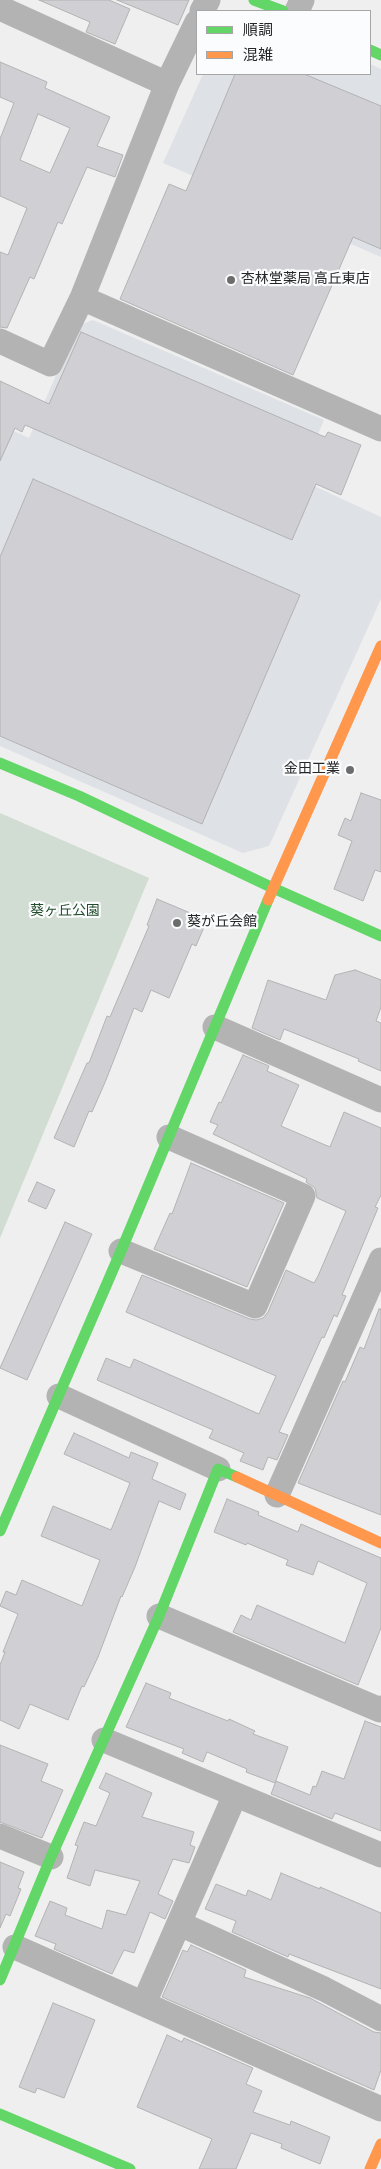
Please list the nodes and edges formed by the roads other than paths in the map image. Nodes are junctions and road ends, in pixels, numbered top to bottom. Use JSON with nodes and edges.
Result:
{"nodes":[{"id":1,"x":254,"y":0,"type":"edge"},
{"id":2,"x":0,"y":8,"type":"edge"},
{"id":3,"x":280,"y":10,"type":"edge"},
{"id":4,"x":196,"y":24,"type":"edge"},
{"id":5,"x":168,"y":84,"type":"junction"},
{"id":6,"x":82,"y":298,"type":"junction"},
{"id":7,"x":0,"y":341,"type":"edge"},
{"id":8,"x":381,"y":429,"type":"edge"},
{"id":9,"x":381,"y":646,"type":"edge"},
{"id":10,"x":0,"y":763,"type":"edge"},
{"id":11,"x":273,"y":888,"type":"junction"},
{"id":12,"x":381,"y":936,"type":"edge"},
{"id":13,"x":215,"y":1026,"type":"junction"},
{"id":14,"x":381,"y":1100,"type":"edge"},
{"id":15,"x":169,"y":1137,"type":"junction"},
{"id":16,"x":121,"y":1251,"type":"junction"},
{"id":17,"x":381,"y":1260,"type":"edge"},
{"id":18,"x":59,"y":1396,"type":"junction"},
{"id":19,"x":218,"y":1469,"type":"junction"},
{"id":20,"x":277,"y":1495,"type":"junction"},
{"id":21,"x":0,"y":1531,"type":"edge"},
{"id":22,"x":381,"y":1543,"type":"edge"},
{"id":23,"x":159,"y":1616,"type":"junction"},
{"id":24,"x":381,"y":1709,"type":"edge"},
{"id":25,"x":104,"y":1740,"type":"junction"},
{"id":26,"x":235,"y":1795,"type":"junction"},
{"id":27,"x":0,"y":1836,"type":"edge"},
{"id":28,"x":381,"y":1855,"type":"edge"},
{"id":29,"x":51,"y":1857,"type":"junction"},
{"id":30,"x":180,"y":1924,"type":"junction"},
{"id":31,"x":15,"y":1947,"type":"junction"},
{"id":32,"x":0,"y":1980,"type":"edge"},
{"id":33,"x":144,"y":2003,"type":"junction"},
{"id":34,"x":381,"y":2019,"type":"edge"},
{"id":35,"x":381,"y":2108,"type":"edge"},
{"id":36,"x":0,"y":2114,"type":"edge"},
{"id":37,"x":381,"y":2144,"type":"edge"},
{"id":38,"x":104,"y":2164,"type":"edge"},
{"id":39,"x":130,"y":2169,"type":"edge"},
{"id":40,"x":370,"y":2169,"type":"edge"}],
"edges":[{"from":1,"to":3,"type":"street"},
{"from":2,"to":5,"type":"street"},
{"from":4,"to":5,"type":"street"},
{"from":5,"to":6,"type":"street"},
{"from":6,"to":7,"type":"street"},
{"from":6,"to":8,"type":"street"},
{"from":9,"to":11,"type":"street"},
{"from":10,"to":11,"type":"street"},
{"from":11,"to":12,"type":"street"},
{"from":11,"to":13,"type":"street"},
{"from":13,"to":14,"type":"street"},
{"from":13,"to":15,"type":"street"},
{"from":15,"to":16,"type":"street"},
{"from":15,"to":16,"type":"street"},
{"from":16,"to":18,"type":"street"},
{"from":17,"to":20,"type":"street"},
{"from":18,"to":19,"type":"street"},
{"from":18,"to":21,"type":"street"},
{"from":19,"to":20,"type":"street"},
{"from":19,"to":23,"type":"street"},
{"from":20,"to":22,"type":"street"},
{"from":23,"to":24,"type":"street"},
{"from":23,"to":25,"type":"street"},
{"from":25,"to":26,"type":"street"},
{"from":25,"to":29,"type":"street"},
{"from":26,"to":28,"type":"street"},
{"from":26,"to":30,"type":"street"},
{"from":27,"to":29,"type":"street"},
{"from":29,"to":31,"type":"street"},
{"from":30,"to":33,"type":"street"},
{"from":30,"to":34,"type":"street"},
{"from":31,"to":32,"type":"street"},
{"from":31,"to":33,"type":"street"},
{"from":33,"to":35,"type":"street"},
{"from":36,"to":38,"type":"street"},
{"from":37,"to":40,"type":"street"},
{"from":38,"to":39,"type":"street"}]}
